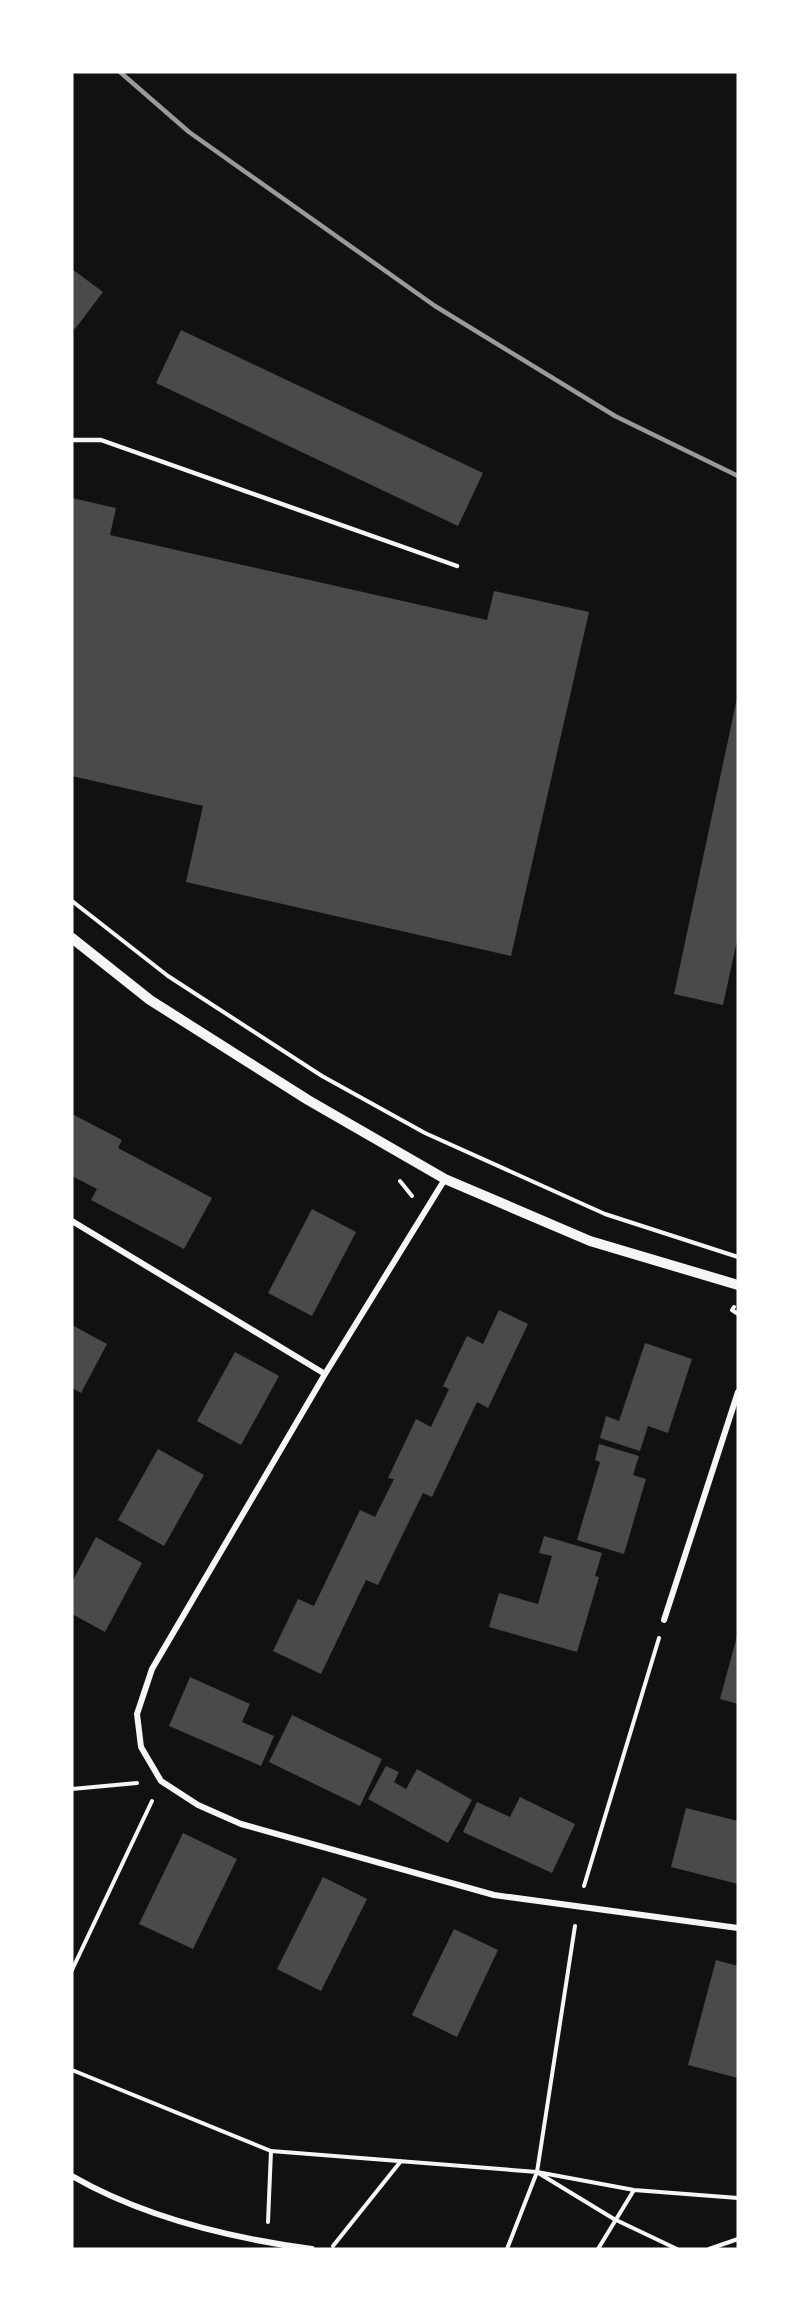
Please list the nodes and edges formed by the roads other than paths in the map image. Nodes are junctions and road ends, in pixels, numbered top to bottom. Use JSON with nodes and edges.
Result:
{"nodes":[{"id":1,"x":72,"y":440,"type":"edge"},
{"id":2,"x":457,"y":566,"type":"dead end"},
{"id":3,"x":72,"y":938,"type":"edge"},
{"id":4,"x":445,"y":1179,"type":"junction"},
{"id":5,"x":72,"y":1221,"type":"edge"},
{"id":6,"x":738,"y":1285,"type":"edge"},
{"id":7,"x":325,"y":1374,"type":"junction"},
{"id":8,"x":738,"y":1392,"type":"edge"},
{"id":9,"x":664,"y":1620,"type":"road end"},
{"id":10,"x":738,"y":1928,"type":"edge"},
{"id":11,"x":72,"y":2176,"type":"edge"},
{"id":12,"x":312,"y":2249,"type":"edge"}],
"edges":[{"from":1,"to":2,"type":"lane"},
{"from":3,"to":4,"type":"street"},
{"from":4,"to":6,"type":"street"},
{"from":4,"to":7,"type":"street"},
{"from":5,"to":7,"type":"street"},
{"from":7,"to":10,"type":"street"},
{"from":8,"to":9,"type":"street"},
{"from":11,"to":12,"type":"street"}]}
